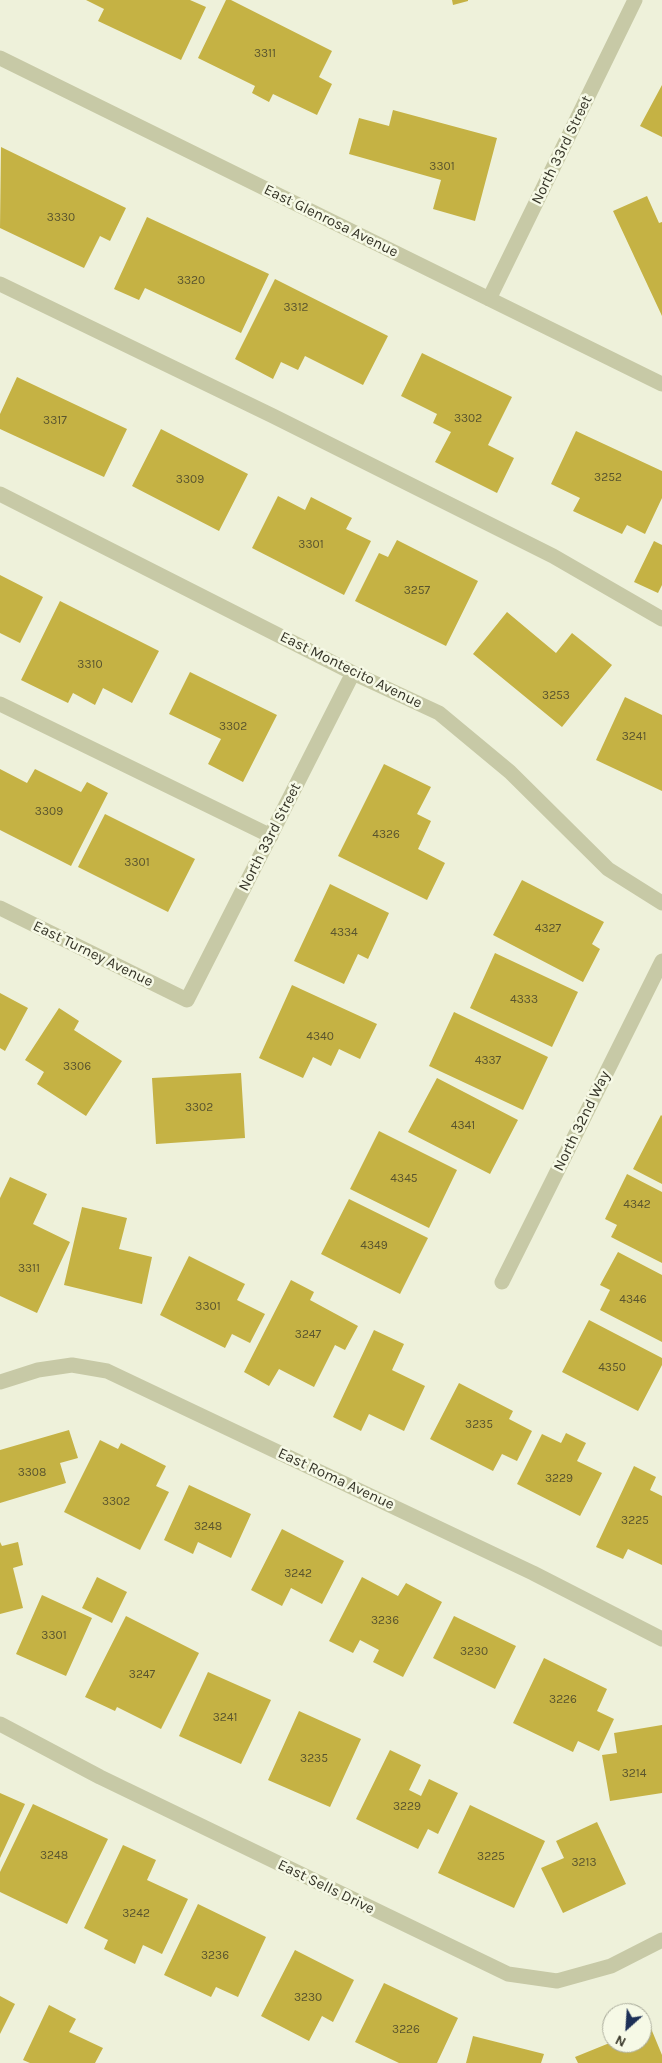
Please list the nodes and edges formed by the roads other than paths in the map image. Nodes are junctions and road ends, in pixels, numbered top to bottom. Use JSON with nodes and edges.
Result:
{"nodes":[{"id":1,"x":635,"y":0,"type":"edge"},
{"id":2,"x":0,"y":58,"type":"edge"},
{"id":3,"x":0,"y":284,"type":"edge"},
{"id":4,"x":489,"y":299,"type":"junction"},
{"id":5,"x":662,"y":384,"type":"edge"},
{"id":6,"x":0,"y":494,"type":"edge"},
{"id":7,"x":662,"y":619,"type":"edge"},
{"id":8,"x":353,"y":673,"type":"junction"},
{"id":9,"x":0,"y":704,"type":"edge"},
{"id":10,"x":271,"y":836,"type":"junction"},
{"id":11,"x":662,"y":903,"type":"edge"},
{"id":12,"x":0,"y":908,"type":"edge"},
{"id":13,"x":662,"y":961,"type":"edge"},
{"id":14,"x":187,"y":1000,"type":"joint"},
{"id":15,"x":502,"y":1282,"type":"dead end"},
{"id":16,"x":0,"y":1382,"type":"edge"},
{"id":17,"x":662,"y":1639,"type":"edge"},
{"id":18,"x":0,"y":1724,"type":"edge"},
{"id":19,"x":662,"y":1940,"type":"edge"}],
"edges":[{"from":1,"to":4,"type":"street","name":"North 33rd Street"},
{"from":2,"to":4,"type":"street","name":"East Glenrosa Avenue"},
{"from":3,"to":7,"type":"street"},
{"from":4,"to":5,"type":"street","name":"East Glenrosa Avenue"},
{"from":6,"to":8,"type":"street","name":"East Montecito Avenue"},
{"from":8,"to":10,"type":"street","name":"North 33rd Street"},
{"from":8,"to":11,"type":"street","name":"East Montecito Avenue"},
{"from":9,"to":10,"type":"street"},
{"from":10,"to":14,"type":"street","name":"North 33rd Street"},
{"from":12,"to":14,"type":"street","name":"East Turney Avenue"},
{"from":13,"to":15,"type":"street","name":"North 32nd Way"},
{"from":16,"to":17,"type":"street","name":"East Roma Avenue"},
{"from":18,"to":19,"type":"street","name":"East Sells Drive"}]}
